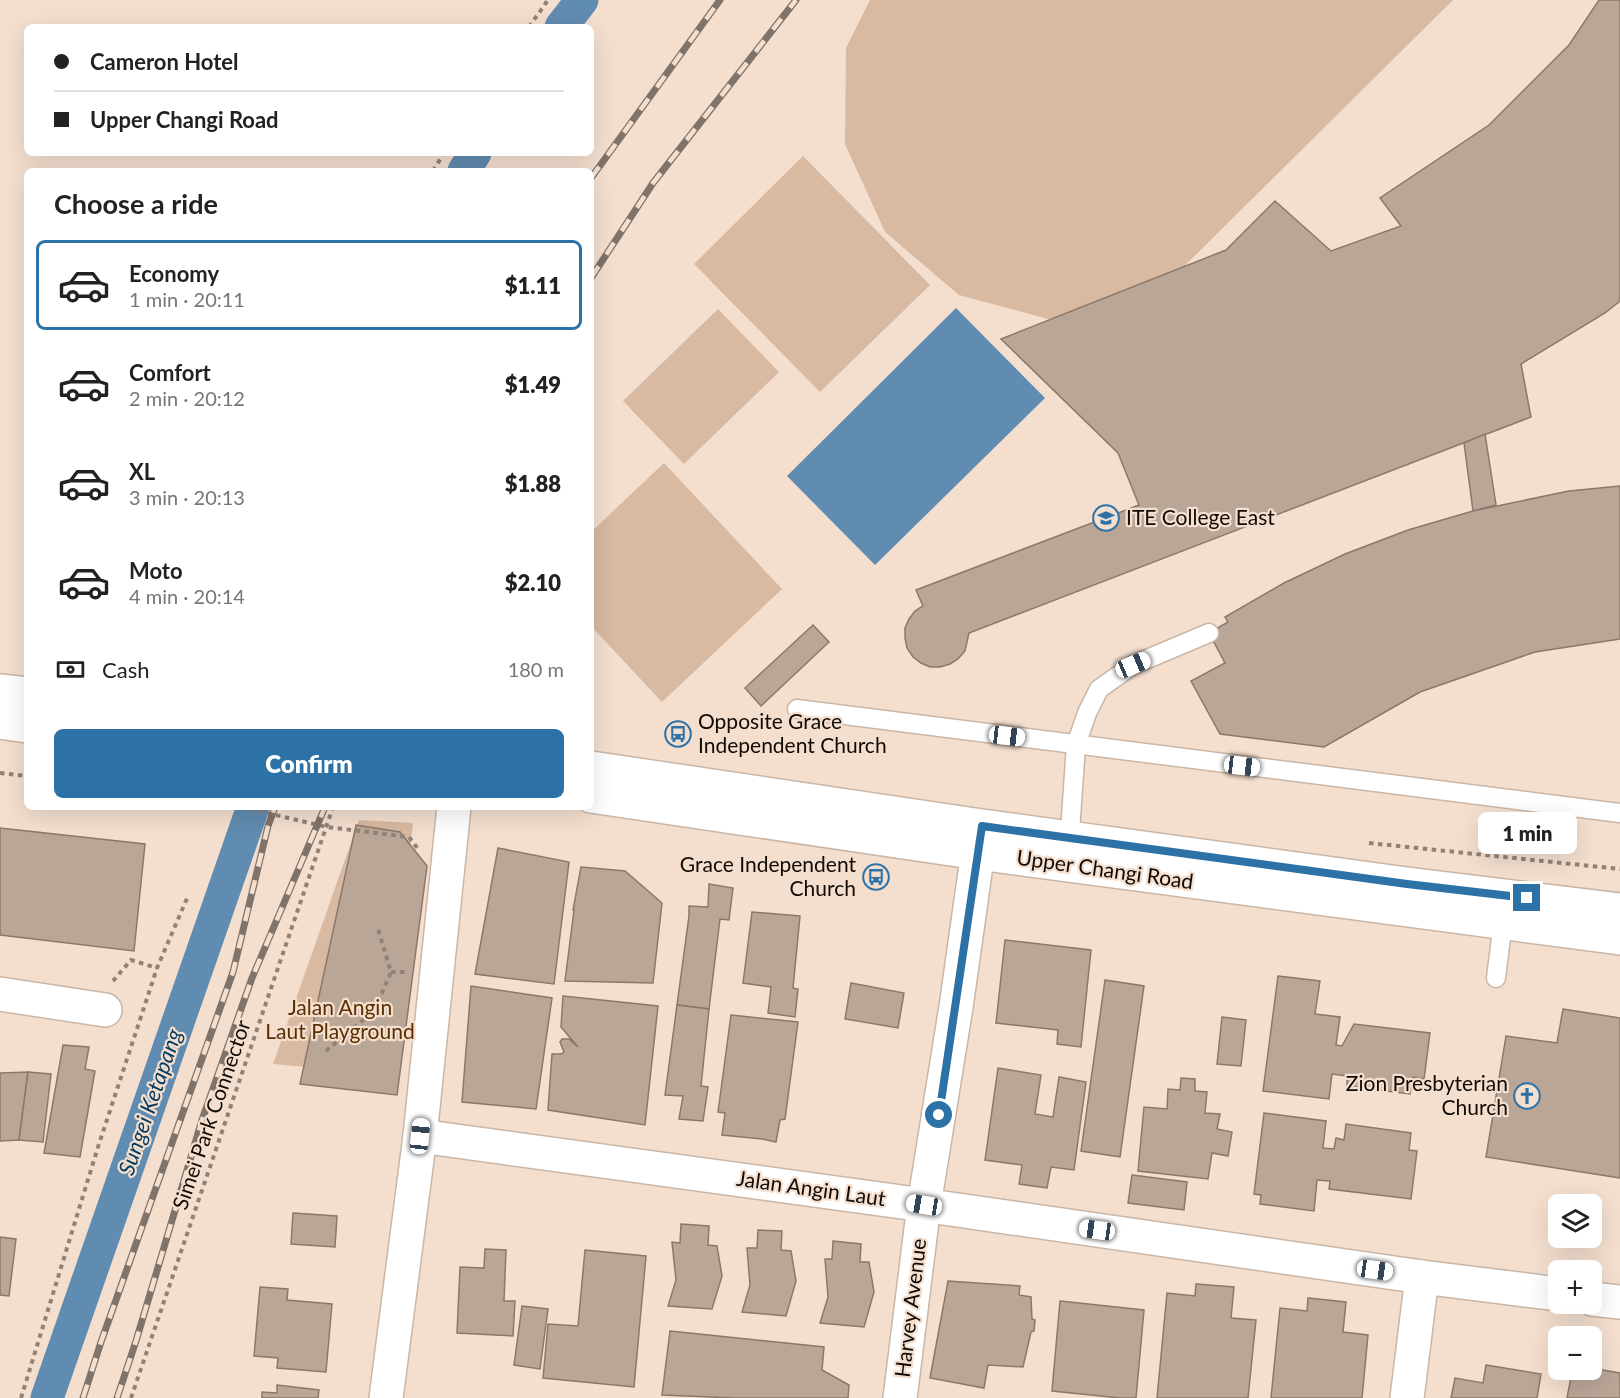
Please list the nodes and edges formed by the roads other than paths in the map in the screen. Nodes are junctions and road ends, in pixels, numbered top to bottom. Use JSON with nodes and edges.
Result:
{"nodes":[{"id":1,"x":1209,"y":633,"type":"dead end"},
{"id":2,"x":0,"y":691,"type":"edge"},
{"id":3,"x":24,"y":694,"type":"edge"},
{"id":4,"x":797,"y":709,"type":"dead end"},
{"id":5,"x":0,"y":722,"type":"edge"},
{"id":6,"x":24,"y":726,"type":"edge"},
{"id":7,"x":1076,"y":745,"type":"junction"},
{"id":8,"x":594,"y":769,"type":"edge"},
{"id":9,"x":594,"y":796,"type":"edge"},
{"id":10,"x":454,"y":810,"type":"edge"},
{"id":11,"x":1620,"y":813,"type":"edge"},
{"id":12,"x":980,"y":839,"type":"junction"},
{"id":13,"x":1069,"y":851,"type":"junction"},
{"id":14,"x":1405,"y":896,"type":"junction"},
{"id":15,"x":1620,"y":910,"type":"edge"},
{"id":16,"x":1503,"y":922,"type":"junction"},
{"id":17,"x":1620,"y":938,"type":"edge"},
{"id":18,"x":1496,"y":978,"type":"dead end"},
{"id":19,"x":0,"y":994,"type":"edge"},
{"id":20,"x":109,"y":995,"type":"road end"},
{"id":21,"x":420,"y":1136,"type":"junction"},
{"id":22,"x":924,"y":1205,"type":"junction"},
{"id":23,"x":1422,"y":1276,"type":"junction"},
{"id":24,"x":1548,"y":1293,"type":"edge"},
{"id":25,"x":1602,"y":1300,"type":"edge"},
{"id":26,"x":1620,"y":1302,"type":"edge"},
{"id":27,"x":386,"y":1398,"type":"edge"},
{"id":28,"x":900,"y":1398,"type":"edge"},
{"id":29,"x":1407,"y":1398,"type":"edge"}],
"edges":[{"from":1,"to":7,"type":"lane"},
{"from":2,"to":3,"type":"street"},
{"from":4,"to":7,"type":"lane"},
{"from":5,"to":6,"type":"street"},
{"from":7,"to":11,"type":"lane"},
{"from":7,"to":13,"type":"lane"},
{"from":8,"to":12,"type":"street","name":"Upper Changi Road"},
{"from":9,"to":12,"type":"street","name":"Upper Changi Road"},
{"from":10,"to":21,"type":"street"},
{"from":12,"to":13,"type":"street","name":"Upper Changi Road"},
{"from":12,"to":22,"type":"street","name":"Harvey Avenue"},
{"from":13,"to":14,"type":"street","name":"Upper Changi Road"},
{"from":14,"to":15,"type":"street","name":"Upper Changi Road"},
{"from":14,"to":16,"type":"street","name":"Upper Changi Road"},
{"from":16,"to":17,"type":"street","name":"Upper Changi Road"},
{"from":16,"to":18,"type":"lane"},
{"from":19,"to":20,"type":"street"},
{"from":21,"to":22,"type":"street","name":"Jalan Angin Laut"},
{"from":21,"to":27,"type":"street"},
{"from":22,"to":23,"type":"street","name":"Jalan Angin Laut"},
{"from":22,"to":28,"type":"street","name":"Harvey Avenue"},
{"from":23,"to":24,"type":"street","name":"Jalan Angin Laut"},
{"from":23,"to":29,"type":"street"},
{"from":25,"to":26,"type":"street"}]}
